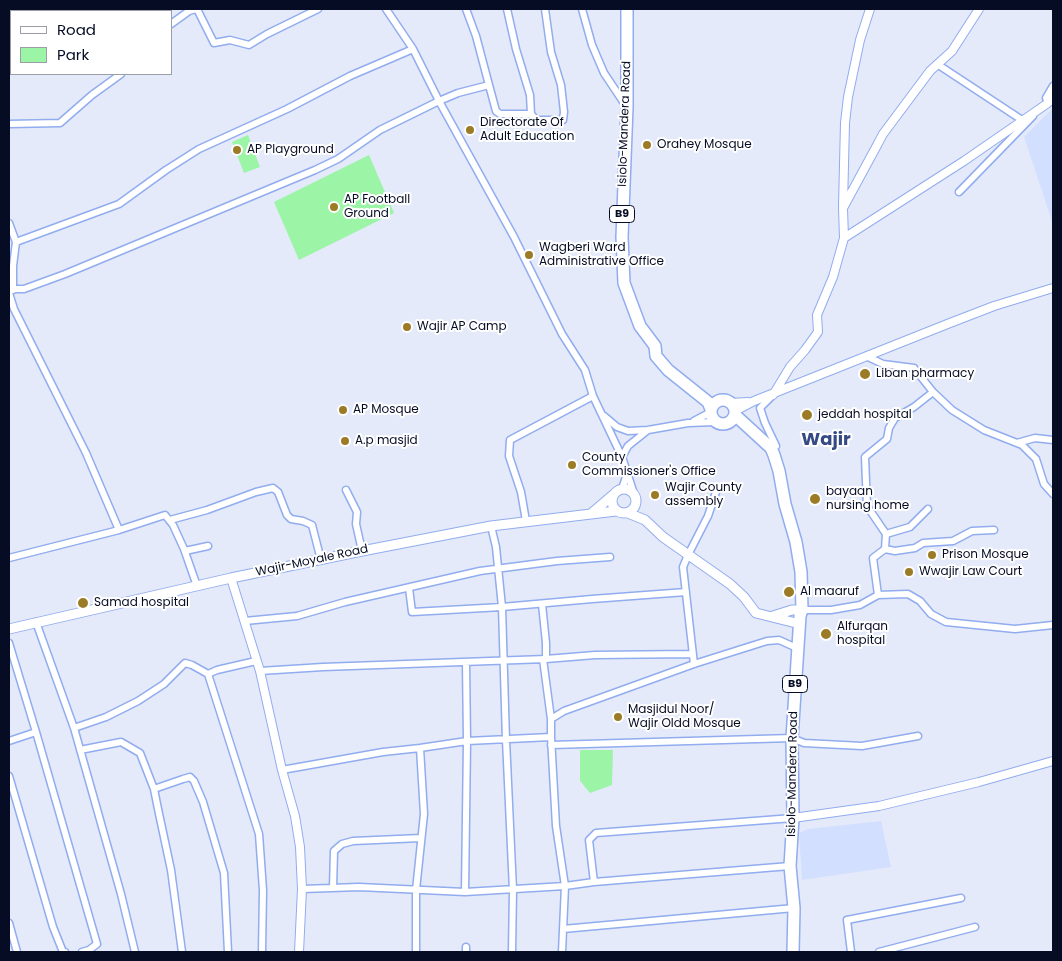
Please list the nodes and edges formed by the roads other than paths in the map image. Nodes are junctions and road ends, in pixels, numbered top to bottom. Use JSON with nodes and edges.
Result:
{"nodes":[{"id":1,"x":197,"y":9,"type":"edge"},
{"id":2,"x":318,"y":9,"type":"edge"},
{"id":3,"x":386,"y":9,"type":"edge"},
{"id":4,"x":466,"y":9,"type":"edge"},
{"id":5,"x":507,"y":9,"type":"edge"},
{"id":6,"x":545,"y":9,"type":"edge"},
{"id":7,"x":582,"y":9,"type":"edge"},
{"id":8,"x":627,"y":9,"type":"edge"},
{"id":9,"x":870,"y":9,"type":"edge"},
{"id":10,"x":979,"y":9,"type":"edge"},
{"id":11,"x":188,"y":10,"type":"edge"},
{"id":12,"x":172,"y":23,"type":"edge"},
{"id":13,"x":413,"y":48,"type":"junction"},
{"id":14,"x":937,"y":64,"type":"junction"},
{"id":15,"x":110,"y":75,"type":"edge"},
{"id":16,"x":120,"y":75,"type":"edge"},
{"id":17,"x":114,"y":80,"type":"junction"},
{"id":18,"x":490,"y":85,"type":"junction"},
{"id":19,"x":1053,"y":86,"type":"edge"},
{"id":20,"x":439,"y":101,"type":"junction"},
{"id":21,"x":1050,"y":102,"type":"edge"},
{"id":22,"x":627,"y":107,"type":"junction"},
{"id":23,"x":531,"y":114,"type":"junction"},
{"id":24,"x":1022,"y":120,"type":"junction"},
{"id":25,"x":9,"y":124,"type":"edge"},
{"id":26,"x":959,"y":192,"type":"dead end"},
{"id":27,"x":843,"y":208,"type":"junction"},
{"id":28,"x":9,"y":223,"type":"edge"},
{"id":29,"x":844,"y":238,"type":"junction"},
{"id":30,"x":16,"y":242,"type":"junction"},
{"id":31,"x":1053,"y":288,"type":"edge"},
{"id":32,"x":10,"y":290,"type":"edge"},
{"id":33,"x":866,"y":356,"type":"junction"},
{"id":34,"x":696,"y":392,"type":"junction"},
{"id":35,"x":933,"y":392,"type":"junction"},
{"id":36,"x":772,"y":395,"type":"junction"},
{"id":37,"x":593,"y":396,"type":"junction"},
{"id":38,"x":730,"y":407,"type":"junction"},
{"id":39,"x":604,"y":415,"type":"junction"},
{"id":40,"x":715,"y":417,"type":"junction"},
{"id":41,"x":688,"y":423,"type":"junction"},
{"id":42,"x":750,"y":429,"type":"junction"},
{"id":43,"x":648,"y":430,"type":"junction"},
{"id":44,"x":1053,"y":440,"type":"edge"},
{"id":45,"x":1016,"y":443,"type":"junction"},
{"id":46,"x":771,"y":448,"type":"junction"},
{"id":47,"x":622,"y":457,"type":"junction"},
{"id":48,"x":627,"y":474,"type":"junction"},
{"id":49,"x":622,"y":489,"type":"junction"},
{"id":50,"x":346,"y":490,"type":"dead end"},
{"id":51,"x":716,"y":492,"type":"dead end"},
{"id":52,"x":1053,"y":494,"type":"edge"},
{"id":53,"x":613,"y":495,"type":"junction"},
{"id":54,"x":635,"y":498,"type":"junction"},
{"id":55,"x":928,"y":509,"type":"dead end"},
{"id":56,"x":616,"y":511,"type":"junction"},
{"id":57,"x":592,"y":513,"type":"junction"},
{"id":58,"x":628,"y":513,"type":"junction"},
{"id":59,"x":170,"y":520,"type":"junction"},
{"id":60,"x":645,"y":520,"type":"junction"},
{"id":61,"x":526,"y":521,"type":"junction"},
{"id":62,"x":492,"y":526,"type":"junction"},
{"id":63,"x":119,"y":530,"type":"junction"},
{"id":64,"x":994,"y":530,"type":"dead end"},
{"id":65,"x":886,"y":534,"type":"junction"},
{"id":66,"x":208,"y":546,"type":"dead end"},
{"id":67,"x":885,"y":549,"type":"junction"},
{"id":68,"x":185,"y":551,"type":"junction"},
{"id":69,"x":362,"y":551,"type":"junction"},
{"id":70,"x":688,"y":555,"type":"junction"},
{"id":71,"x":610,"y":557,"type":"dead end"},
{"id":72,"x":9,"y":558,"type":"edge"},
{"id":73,"x":321,"y":560,"type":"junction"},
{"id":74,"x":499,"y":569,"type":"junction"},
{"id":75,"x":231,"y":578,"type":"junction"},
{"id":76,"x":198,"y":586,"type":"junction"},
{"id":77,"x":409,"y":588,"type":"junction"},
{"id":78,"x":686,"y":592,"type":"junction"},
{"id":79,"x":878,"y":595,"type":"junction"},
{"id":80,"x":542,"y":604,"type":"junction"},
{"id":81,"x":502,"y":608,"type":"junction"},
{"id":82,"x":802,"y":610,"type":"junction"},
{"id":83,"x":773,"y":616,"type":"junction"},
{"id":84,"x":245,"y":621,"type":"junction"},
{"id":85,"x":36,"y":622,"type":"junction"},
{"id":86,"x":800,"y":624,"type":"junction"},
{"id":87,"x":1053,"y":625,"type":"edge"},
{"id":88,"x":9,"y":629,"type":"edge"},
{"id":89,"x":9,"y":643,"type":"edge"},
{"id":90,"x":799,"y":649,"type":"junction"},
{"id":91,"x":692,"y":654,"type":"junction"},
{"id":92,"x":545,"y":659,"type":"junction"},
{"id":93,"x":504,"y":660,"type":"junction"},
{"id":94,"x":256,"y":661,"type":"junction"},
{"id":95,"x":466,"y":662,"type":"junction"},
{"id":96,"x":694,"y":664,"type":"junction"},
{"id":97,"x":260,"y":672,"type":"junction"},
{"id":98,"x":208,"y":674,"type":"junction"},
{"id":99,"x":551,"y":719,"type":"junction"},
{"id":100,"x":74,"y":728,"type":"junction"},
{"id":101,"x":36,"y":732,"type":"junction"},
{"id":102,"x":918,"y":736,"type":"dead end"},
{"id":103,"x":792,"y":738,"type":"junction"},
{"id":104,"x":506,"y":740,"type":"junction"},
{"id":105,"x":9,"y":741,"type":"edge"},
{"id":106,"x":467,"y":741,"type":"junction"},
{"id":107,"x":551,"y":741,"type":"junction"},
{"id":108,"x":420,"y":748,"type":"junction"},
{"id":109,"x":80,"y":750,"type":"junction"},
{"id":110,"x":1053,"y":761,"type":"edge"},
{"id":111,"x":282,"y":770,"type":"junction"},
{"id":112,"x":9,"y":776,"type":"edge"},
{"id":113,"x":154,"y":789,"type":"junction"},
{"id":114,"x":793,"y":818,"type":"junction"},
{"id":115,"x":421,"y":838,"type":"junction"},
{"id":116,"x":790,"y":866,"type":"junction"},
{"id":117,"x":594,"y":882,"type":"junction"},
{"id":118,"x":565,"y":886,"type":"junction"},
{"id":119,"x":333,"y":888,"type":"junction"},
{"id":120,"x":302,"y":889,"type":"junction"},
{"id":121,"x":416,"y":890,"type":"junction"},
{"id":122,"x":513,"y":890,"type":"junction"},
{"id":123,"x":464,"y":892,"type":"junction"},
{"id":124,"x":961,"y":898,"type":"dead end"},
{"id":125,"x":794,"y":908,"type":"junction"},
{"id":126,"x":9,"y":923,"type":"edge"},
{"id":127,"x":975,"y":927,"type":"dead end"},
{"id":128,"x":563,"y":929,"type":"junction"},
{"id":129,"x":16,"y":952,"type":"edge"},
{"id":130,"x":65,"y":952,"type":"edge"},
{"id":131,"x":82,"y":952,"type":"edge"},
{"id":132,"x":135,"y":952,"type":"edge"},
{"id":133,"x":182,"y":952,"type":"edge"},
{"id":134,"x":228,"y":952,"type":"edge"},
{"id":135,"x":262,"y":952,"type":"edge"},
{"id":136,"x":299,"y":952,"type":"edge"},
{"id":137,"x":416,"y":952,"type":"edge"},
{"id":138,"x":512,"y":952,"type":"edge"},
{"id":139,"x":562,"y":952,"type":"edge"},
{"id":140,"x":793,"y":952,"type":"edge"},
{"id":141,"x":851,"y":952,"type":"edge"},
{"id":142,"x":878,"y":952,"type":"edge"}],
"edges":[{"from":1,"to":2,"type":"street"},
{"from":1,"to":11,"type":"street"},
{"from":3,"to":13,"type":"street"},
{"from":4,"to":18,"type":"street"},
{"from":5,"to":23,"type":"street"},
{"from":6,"to":23,"type":"street"},
{"from":7,"to":22,"type":"street"},
{"from":8,"to":22,"type":"highway","name":"Isiolo-Mandera Road","number":"B9"},
{"from":9,"to":27,"type":"street"},
{"from":10,"to":14,"type":"street"},
{"from":11,"to":12,"type":"street"},
{"from":13,"to":20,"type":"street"},
{"from":13,"to":30,"type":"street"},
{"from":14,"to":24,"type":"street"},
{"from":14,"to":27,"type":"street"},
{"from":15,"to":17,"type":"street"},
{"from":16,"to":17,"type":"street"},
{"from":17,"to":25,"type":"street"},
{"from":18,"to":20,"type":"street"},
{"from":18,"to":23,"type":"street"},
{"from":19,"to":21,"type":"street"},
{"from":20,"to":32,"type":"street"},
{"from":20,"to":37,"type":"street"},
{"from":21,"to":24,"type":"street"},
{"from":21,"to":26,"type":"street"},
{"from":22,"to":34,"type":"highway","name":"Isiolo-Mandera Road","number":"B9"},
{"from":24,"to":29,"type":"street"},
{"from":27,"to":29,"type":"street"},
{"from":28,"to":30,"type":"street"},
{"from":29,"to":36,"type":"street"},
{"from":30,"to":32,"type":"street"},
{"from":31,"to":33,"type":"street"},
{"from":32,"to":63,"type":"street"},
{"from":33,"to":35,"type":"street"},
{"from":33,"to":36,"type":"street"},
{"from":34,"to":38,"type":"highway","name":"Isiolo-Mandera Road","number":"B9"},
{"from":34,"to":40,"type":"highway","name":"Isiolo-Mandera Road","number":"B9"},
{"from":35,"to":45,"type":"street"},
{"from":35,"to":65,"type":"street"},
{"from":36,"to":38,"type":"street"},
{"from":36,"to":46,"type":"street"},
{"from":37,"to":39,"type":"street"},
{"from":37,"to":61,"type":"street"},
{"from":38,"to":40,"type":"highway"},
{"from":38,"to":40,"type":"highway"},
{"from":38,"to":42,"type":"highway","name":"Isiolo-Mandera Road","number":"B9"},
{"from":39,"to":43,"type":"street"},
{"from":39,"to":47,"type":"street"},
{"from":40,"to":41,"type":"street"},
{"from":40,"to":41,"type":"street"},
{"from":40,"to":42,"type":"highway"},
{"from":41,"to":43,"type":"street"},
{"from":42,"to":46,"type":"highway","name":"Isiolo-Mandera Road","number":"B9"},
{"from":43,"to":47,"type":"street"},
{"from":44,"to":45,"type":"street"},
{"from":45,"to":52,"type":"street"},
{"from":46,"to":82,"type":"highway","name":"Isiolo-Mandera Road","number":"B9"},
{"from":47,"to":48,"type":"street"},
{"from":48,"to":49,"type":"street"},
{"from":48,"to":54,"type":"street"},
{"from":49,"to":53,"type":"main road"},
{"from":49,"to":54,"type":"main road"},
{"from":50,"to":69,"type":"street"},
{"from":51,"to":70,"type":"street"},
{"from":53,"to":56,"type":"main road"},
{"from":53,"to":57,"type":"main road"},
{"from":54,"to":58,"type":"main road"},
{"from":54,"to":60,"type":"main road"},
{"from":55,"to":65,"type":"street"},
{"from":56,"to":57,"type":"main road","name":"Wajir-Moyale Road"},
{"from":56,"to":58,"type":"main road"},
{"from":57,"to":61,"type":"main road","name":"Wajir-Moyale Road"},
{"from":58,"to":60,"type":"main road"},
{"from":59,"to":63,"type":"street"},
{"from":59,"to":68,"type":"street"},
{"from":59,"to":73,"type":"street"},
{"from":60,"to":70,"type":"main road"},
{"from":61,"to":62,"type":"main road","name":"Wajir-Moyale Road"},
{"from":62,"to":69,"type":"main road","name":"Wajir-Moyale Road"},
{"from":62,"to":74,"type":"street"},
{"from":63,"to":72,"type":"street"},
{"from":64,"to":67,"type":"street"},
{"from":65,"to":67,"type":"street"},
{"from":66,"to":68,"type":"street"},
{"from":67,"to":79,"type":"street"},
{"from":68,"to":76,"type":"street"},
{"from":69,"to":73,"type":"main road","name":"Wajir-Moyale Road"},
{"from":70,"to":78,"type":"street"},
{"from":70,"to":83,"type":"main road"},
{"from":71,"to":74,"type":"street"},
{"from":73,"to":75,"type":"main road","name":"Wajir-Moyale Road"},
{"from":74,"to":77,"type":"street"},
{"from":74,"to":81,"type":"street"},
{"from":75,"to":76,"type":"main road","name":"Wajir-Moyale Road"},
{"from":75,"to":84,"type":"street"},
{"from":76,"to":85,"type":"main road","name":"Wajir-Moyale Road"},
{"from":77,"to":81,"type":"street"},
{"from":77,"to":84,"type":"street"},
{"from":78,"to":80,"type":"street"},
{"from":78,"to":91,"type":"street"},
{"from":79,"to":82,"type":"street"},
{"from":79,"to":87,"type":"street"},
{"from":80,"to":81,"type":"street"},
{"from":80,"to":92,"type":"street"},
{"from":81,"to":93,"type":"street"},
{"from":82,"to":83,"type":"main road"},
{"from":82,"to":86,"type":"highway","name":"Isiolo-Mandera Road","number":"B9"},
{"from":83,"to":86,"type":"main road"},
{"from":84,"to":94,"type":"street"},
{"from":85,"to":88,"type":"main road","name":"Wajir-Moyale Road"},
{"from":85,"to":100,"type":"street"},
{"from":86,"to":90,"type":"highway","name":"Isiolo-Mandera Road","number":"B9"},
{"from":89,"to":101,"type":"street"},
{"from":90,"to":96,"type":"street"},
{"from":90,"to":103,"type":"highway","name":"Isiolo-Mandera Road","number":"B9"},
{"from":91,"to":92,"type":"street"},
{"from":91,"to":96,"type":"street"},
{"from":92,"to":93,"type":"street"},
{"from":92,"to":99,"type":"street"},
{"from":93,"to":95,"type":"street"},
{"from":93,"to":104,"type":"street"},
{"from":94,"to":97,"type":"street"},
{"from":94,"to":98,"type":"street"},
{"from":95,"to":97,"type":"street"},
{"from":95,"to":106,"type":"street"},
{"from":96,"to":99,"type":"street"},
{"from":97,"to":111,"type":"street"},
{"from":98,"to":100,"type":"street"},
{"from":98,"to":135,"type":"street"},
{"from":99,"to":107,"type":"street"},
{"from":100,"to":109,"type":"street"},
{"from":101,"to":105,"type":"street"},
{"from":101,"to":131,"type":"street"},
{"from":102,"to":103,"type":"street"},
{"from":103,"to":107,"type":"street"},
{"from":103,"to":114,"type":"highway","name":"Isiolo-Mandera Road","number":"B9"},
{"from":104,"to":106,"type":"street"},
{"from":104,"to":107,"type":"street"},
{"from":104,"to":122,"type":"street"},
{"from":106,"to":108,"type":"street"},
{"from":106,"to":123,"type":"street"},
{"from":107,"to":118,"type":"street"},
{"from":108,"to":111,"type":"street"},
{"from":108,"to":115,"type":"street"},
{"from":109,"to":113,"type":"street"},
{"from":109,"to":132,"type":"street"},
{"from":110,"to":114,"type":"street"},
{"from":111,"to":120,"type":"street"},
{"from":112,"to":130,"type":"street"},
{"from":113,"to":133,"type":"street"},
{"from":113,"to":134,"type":"street"},
{"from":114,"to":116,"type":"highway","name":"Isiolo-Mandera Road","number":"B9"},
{"from":114,"to":117,"type":"street"},
{"from":115,"to":119,"type":"street"},
{"from":115,"to":121,"type":"street"},
{"from":116,"to":117,"type":"street"},
{"from":116,"to":125,"type":"highway","name":"Isiolo-Mandera Road","number":"B9"},
{"from":117,"to":118,"type":"street"},
{"from":118,"to":122,"type":"street"},
{"from":118,"to":128,"type":"street"},
{"from":119,"to":120,"type":"street"},
{"from":119,"to":121,"type":"street"},
{"from":120,"to":136,"type":"street"},
{"from":121,"to":123,"type":"street"},
{"from":121,"to":137,"type":"street"},
{"from":122,"to":123,"type":"street"},
{"from":122,"to":138,"type":"street"},
{"from":124,"to":141,"type":"street"},
{"from":125,"to":128,"type":"street"},
{"from":125,"to":140,"type":"highway","name":"Isiolo-Mandera Road","number":"B9"},
{"from":126,"to":129,"type":"street"},
{"from":127,"to":142,"type":"street"},
{"from":128,"to":139,"type":"street"}]}
